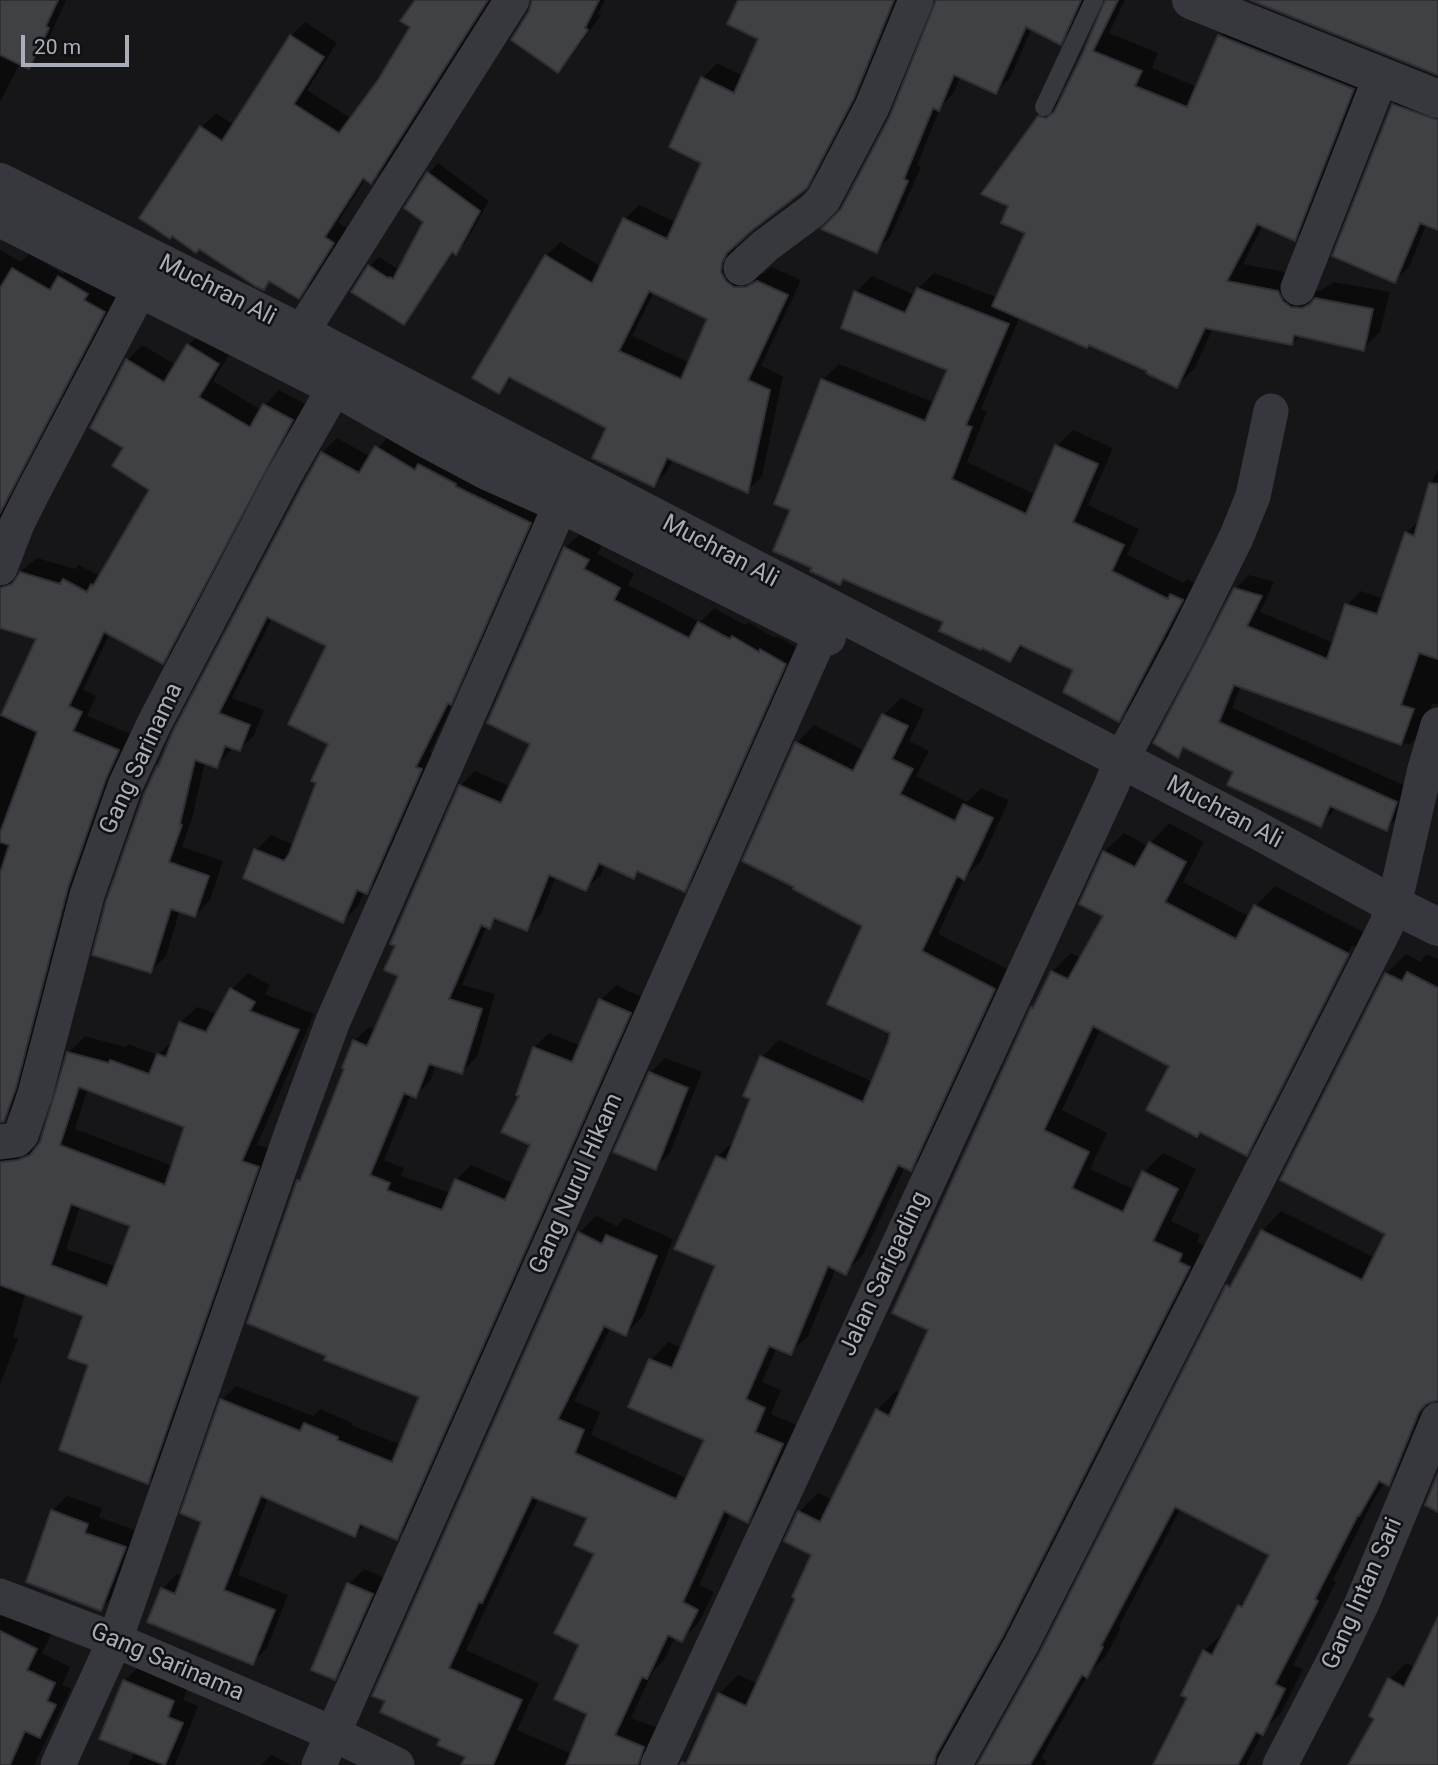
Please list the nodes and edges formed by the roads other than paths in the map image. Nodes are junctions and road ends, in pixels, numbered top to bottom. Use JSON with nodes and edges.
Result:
{"nodes":[{"id":1,"x":512,"y":0,"type":"edge"},
{"id":2,"x":916,"y":0,"type":"edge"},
{"id":3,"x":1094,"y":0,"type":"edge"},
{"id":4,"x":1191,"y":0,"type":"edge"},
{"id":5,"x":1381,"y":76,"type":"junction"},
{"id":6,"x":1438,"y":99,"type":"edge"},
{"id":7,"x":1044,"y":107,"type":"dead end"},
{"id":8,"x":0,"y":183,"type":"edge"},
{"id":9,"x":0,"y":218,"type":"edge"},
{"id":10,"x":741,"y":268,"type":"dead end"},
{"id":11,"x":1298,"y":288,"type":"dead end"},
{"id":12,"x":140,"y":289,"type":"junction"},
{"id":13,"x":236,"y":319,"type":"junction"},
{"id":14,"x":301,"y":333,"type":"junction"},
{"id":15,"x":335,"y":387,"type":"junction"},
{"id":16,"x":1271,"y":411,"type":"dead end"},
{"id":17,"x":561,"y":504,"type":"junction"},
{"id":18,"x":0,"y":568,"type":"edge"},
{"id":19,"x":821,"y":634,"type":"junction"},
{"id":20,"x":1438,"y":725,"type":"edge"},
{"id":21,"x":1117,"y":772,"type":"junction"},
{"id":22,"x":1390,"y":916,"type":"junction"},
{"id":23,"x":1438,"y":927,"type":"edge"},
{"id":24,"x":1438,"y":952,"type":"edge"},
{"id":25,"x":0,"y":1142,"type":"edge"},
{"id":26,"x":1438,"y":1420,"type":"edge"},
{"id":27,"x":0,"y":1595,"type":"edge"},
{"id":28,"x":115,"y":1640,"type":"junction"},
{"id":29,"x":334,"y":1734,"type":"junction"},
{"id":30,"x":58,"y":1765,"type":"edge"},
{"id":31,"x":319,"y":1765,"type":"edge"},
{"id":32,"x":397,"y":1765,"type":"edge"},
{"id":33,"x":658,"y":1765,"type":"edge"},
{"id":34,"x":954,"y":1765,"type":"edge"},
{"id":35,"x":1280,"y":1765,"type":"edge"}],
"edges":[{"from":1,"to":14,"type":"street"},
{"from":2,"to":10,"type":"street"},
{"from":3,"to":7,"type":"lane"},
{"from":4,"to":5,"type":"street"},
{"from":5,"to":6,"type":"street"},
{"from":5,"to":11,"type":"street"},
{"from":8,"to":13,"type":"street","name":"Muchran Ali"},
{"from":9,"to":12,"type":"street","name":"Muchran Ali"},
{"from":12,"to":13,"type":"street","name":"Muchran Ali"},
{"from":12,"to":18,"type":"street"},
{"from":13,"to":14,"type":"street","name":"Muchran Ali"},
{"from":13,"to":15,"type":"street","name":"Muchran Ali"},
{"from":14,"to":21,"type":"street","name":"Muchran Ali"},
{"from":15,"to":17,"type":"street","name":"Muchran Ali"},
{"from":15,"to":25,"type":"street","name":"Gang Sarinama"},
{"from":16,"to":21,"type":"street","name":"Jalan Sarigading"},
{"from":17,"to":19,"type":"street","name":"Muchran Ali"},
{"from":17,"to":28,"type":"street"},
{"from":19,"to":21,"type":"street","name":"Muchran Ali"},
{"from":19,"to":29,"type":"street","name":"Gang Nurul Hikam"},
{"from":20,"to":22,"type":"street"},
{"from":21,"to":22,"type":"street","name":"Muchran Ali"},
{"from":21,"to":33,"type":"street","name":"Jalan Sarigading"},
{"from":22,"to":23,"type":"street","name":"Muchran Ali"},
{"from":22,"to":24,"type":"street","name":"Muchran Ali"},
{"from":22,"to":34,"type":"street"},
{"from":26,"to":35,"type":"street","name":"Gang Intan Sari"},
{"from":27,"to":28,"type":"street","name":"Gang Sarinama"},
{"from":28,"to":29,"type":"street","name":"Gang Sarinama"},
{"from":28,"to":30,"type":"street"},
{"from":29,"to":31,"type":"street","name":"Gang Nurul Hikam"},
{"from":29,"to":32,"type":"street","name":"Gang Sarinama"}]}
